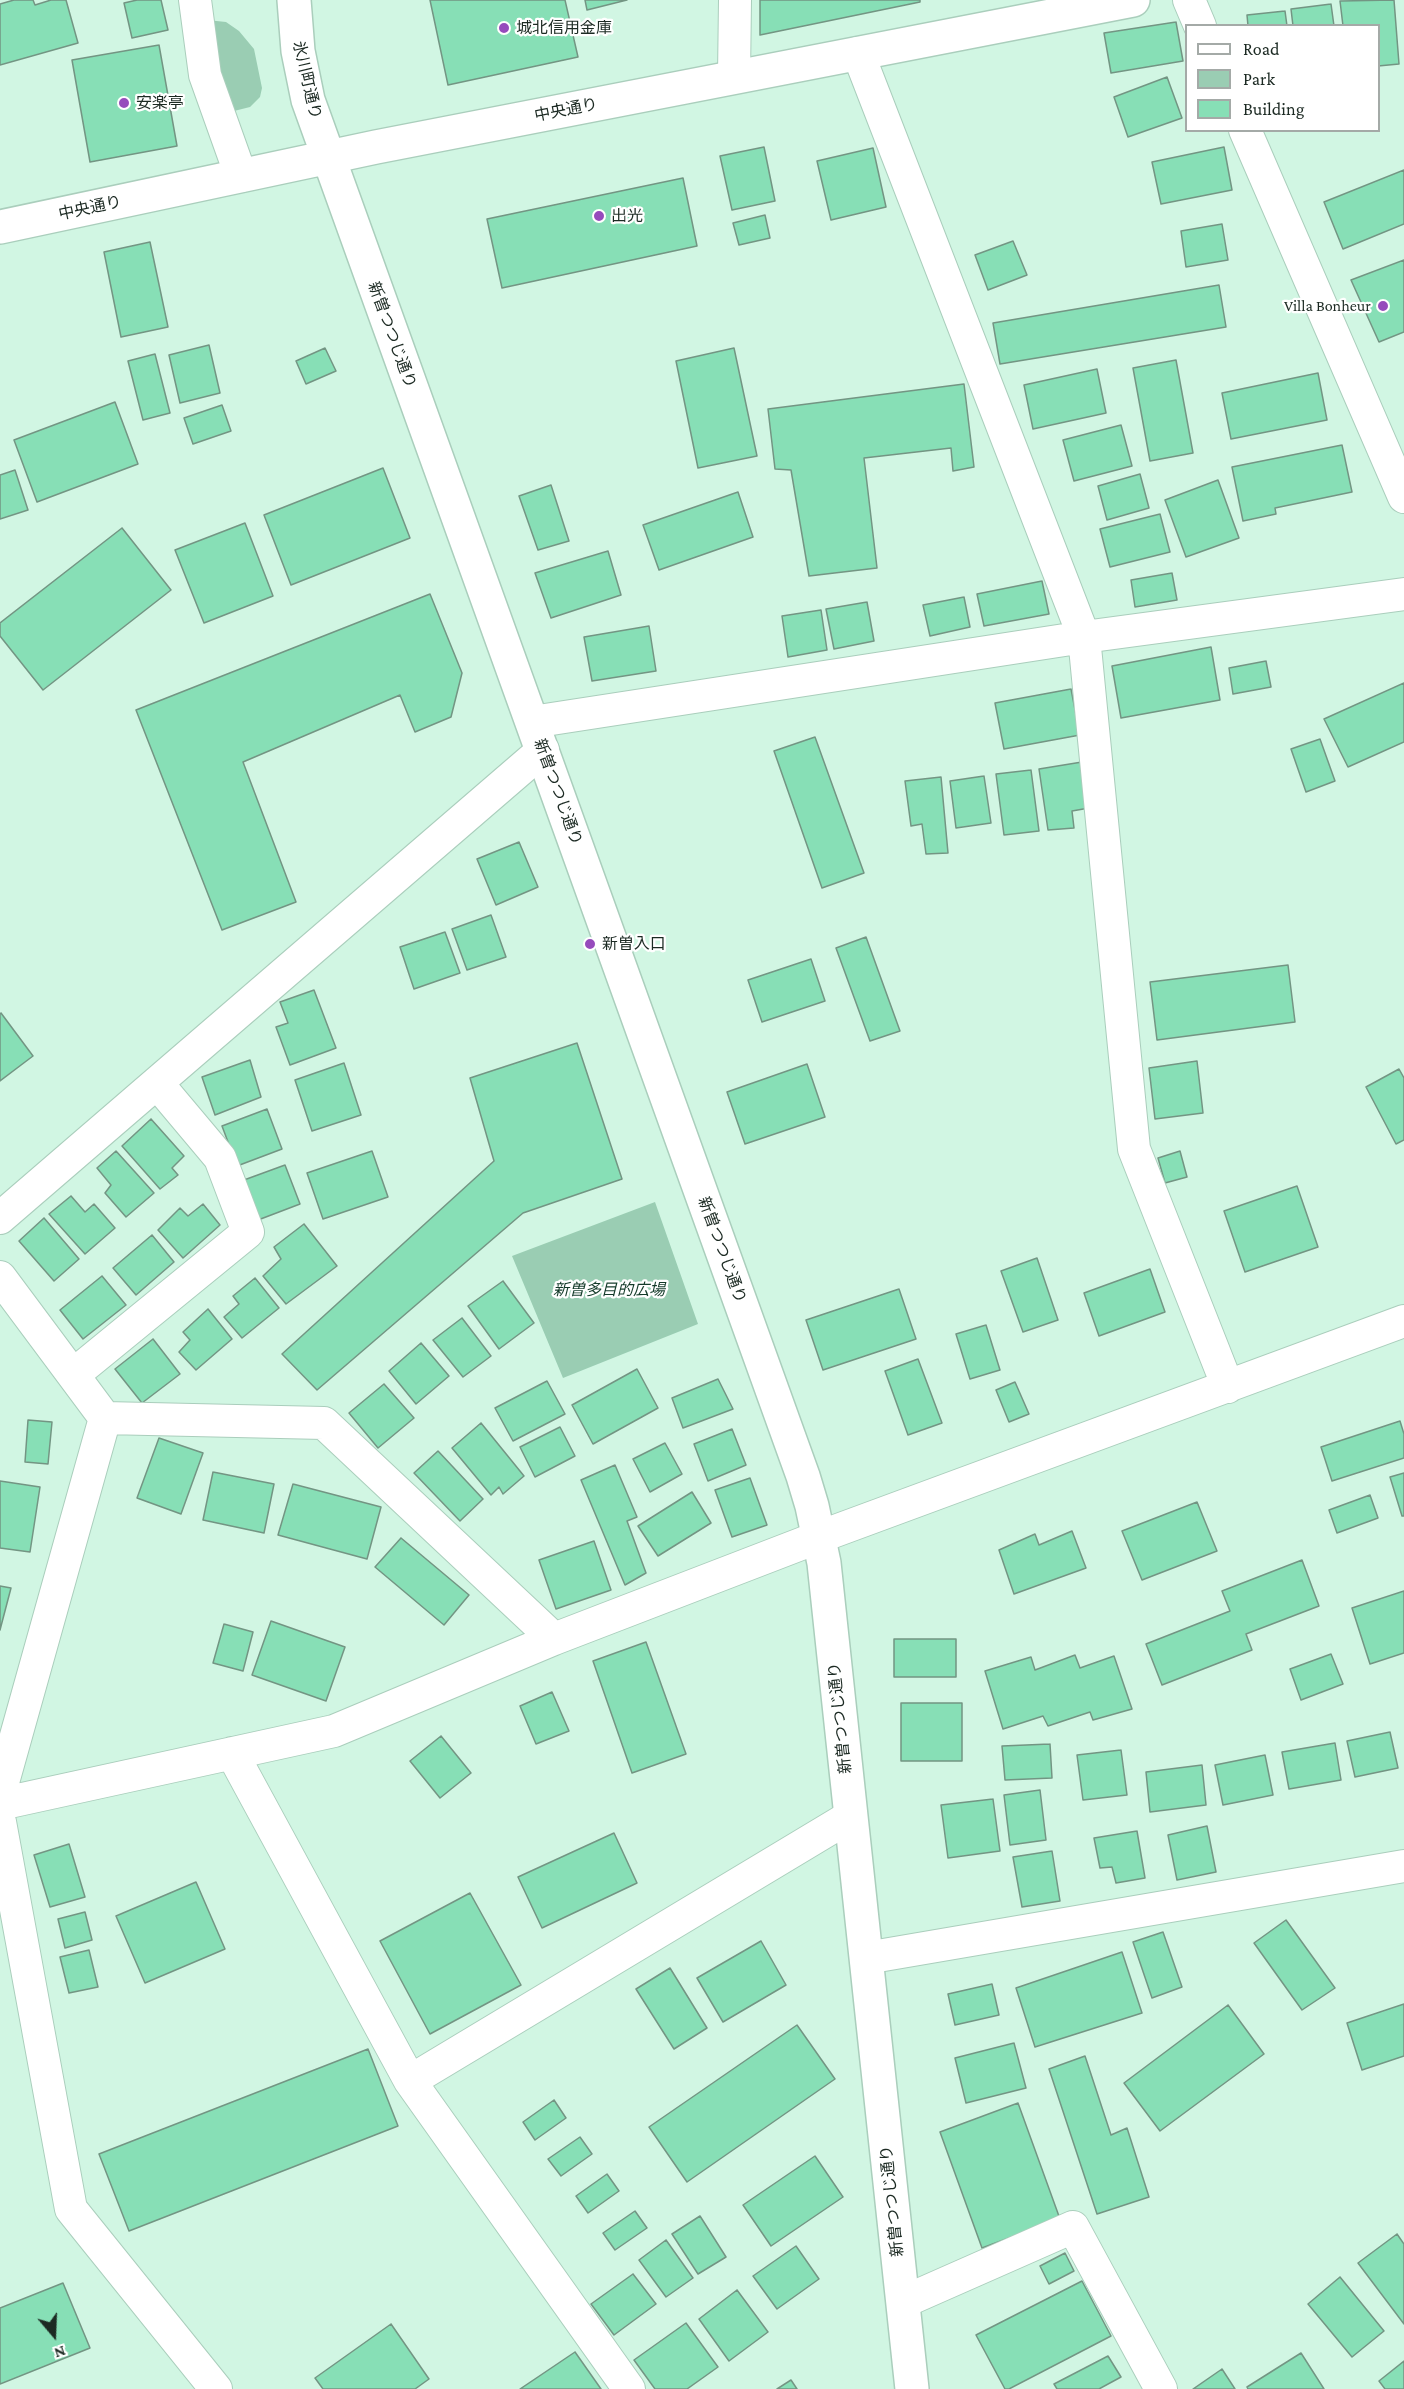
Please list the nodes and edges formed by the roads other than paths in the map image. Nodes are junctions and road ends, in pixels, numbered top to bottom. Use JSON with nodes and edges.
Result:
{"nodes":[{"id":1,"x":195,"y":0,"type":"edge"},
{"id":2,"x":294,"y":0,"type":"edge"},
{"id":3,"x":735,"y":0,"type":"edge"},
{"id":4,"x":1133,"y":0,"type":"edge"},
{"id":5,"x":1189,"y":0,"type":"edge"},
{"id":6,"x":1199,"y":24,"type":"edge"},
{"id":7,"x":858,"y":53,"type":"junction"},
{"id":8,"x":734,"y":76,"type":"junction"},
{"id":9,"x":1246,"y":132,"type":"edge"},
{"id":10,"x":328,"y":158,"type":"junction"},
{"id":11,"x":241,"y":176,"type":"junction"},
{"id":12,"x":0,"y":227,"type":"edge"},
{"id":13,"x":1404,"y":497,"type":"edge"},
{"id":14,"x":1404,"y":594,"type":"edge"},
{"id":15,"x":1084,"y":637,"type":"junction"},
{"id":16,"x":537,"y":736,"type":"junction"},
{"id":17,"x":157,"y":1083,"type":"junction"},
{"id":18,"x":0,"y":1218,"type":"edge"},
{"id":19,"x":0,"y":1277,"type":"edge"},
{"id":20,"x":1404,"y":1321,"type":"edge"},
{"id":21,"x":73,"y":1375,"type":"junction"},
{"id":22,"x":1228,"y":1387,"type":"junction"},
{"id":23,"x":105,"y":1418,"type":"junction"},
{"id":24,"x":819,"y":1537,"type":"junction"},
{"id":25,"x":554,"y":1639,"type":"junction"},
{"id":26,"x":232,"y":1753,"type":"junction"},
{"id":27,"x":0,"y":1793,"type":"edge"},
{"id":28,"x":0,"y":1804,"type":"edge"},
{"id":29,"x":851,"y":1816,"type":"junction"},
{"id":30,"x":0,"y":1822,"type":"edge"},
{"id":31,"x":1404,"y":1866,"type":"edge"},
{"id":32,"x":866,"y":1958,"type":"junction"},
{"id":33,"x":410,"y":2081,"type":"junction"},
{"id":34,"x":903,"y":2302,"type":"junction"},
{"id":35,"x":216,"y":2389,"type":"edge"},
{"id":36,"x":629,"y":2389,"type":"edge"},
{"id":37,"x":912,"y":2389,"type":"edge"},
{"id":38,"x":1161,"y":2389,"type":"edge"}],
"edges":[{"from":1,"to":11,"type":"street"},
{"from":2,"to":10,"type":"street","name":"氷川町通り"},
{"from":3,"to":8,"type":"street"},
{"from":4,"to":7,"type":"street","name":"中央通り"},
{"from":5,"to":6,"type":"street"},
{"from":7,"to":8,"type":"street","name":"中央通り"},
{"from":7,"to":15,"type":"street"},
{"from":8,"to":10,"type":"street","name":"中央通り"},
{"from":9,"to":13,"type":"street"},
{"from":10,"to":11,"type":"street","name":"中央通り"},
{"from":10,"to":16,"type":"street","name":"新曽つつじ通り"},
{"from":11,"to":12,"type":"street","name":"中央通り"},
{"from":14,"to":15,"type":"street"},
{"from":15,"to":16,"type":"street"},
{"from":15,"to":22,"type":"street"},
{"from":16,"to":17,"type":"street"},
{"from":16,"to":24,"type":"street","name":"新曽つつじ通り"},
{"from":17,"to":18,"type":"street"},
{"from":17,"to":21,"type":"street"},
{"from":19,"to":21,"type":"street"},
{"from":20,"to":22,"type":"street"},
{"from":21,"to":23,"type":"street"},
{"from":22,"to":24,"type":"street"},
{"from":23,"to":25,"type":"street"},
{"from":23,"to":27,"type":"street"},
{"from":24,"to":25,"type":"street"},
{"from":24,"to":29,"type":"street","name":"新曽つつじ通り"},
{"from":25,"to":26,"type":"street"},
{"from":26,"to":28,"type":"street"},
{"from":26,"to":33,"type":"street"},
{"from":29,"to":32,"type":"street","name":"新曽つつじ通り"},
{"from":29,"to":33,"type":"street"},
{"from":30,"to":35,"type":"street"},
{"from":31,"to":32,"type":"street"},
{"from":32,"to":34,"type":"street","name":"新曽つつじ通り"},
{"from":33,"to":36,"type":"street"},
{"from":34,"to":37,"type":"street","name":"新曽つつじ通り"},
{"from":34,"to":38,"type":"street"}]}
